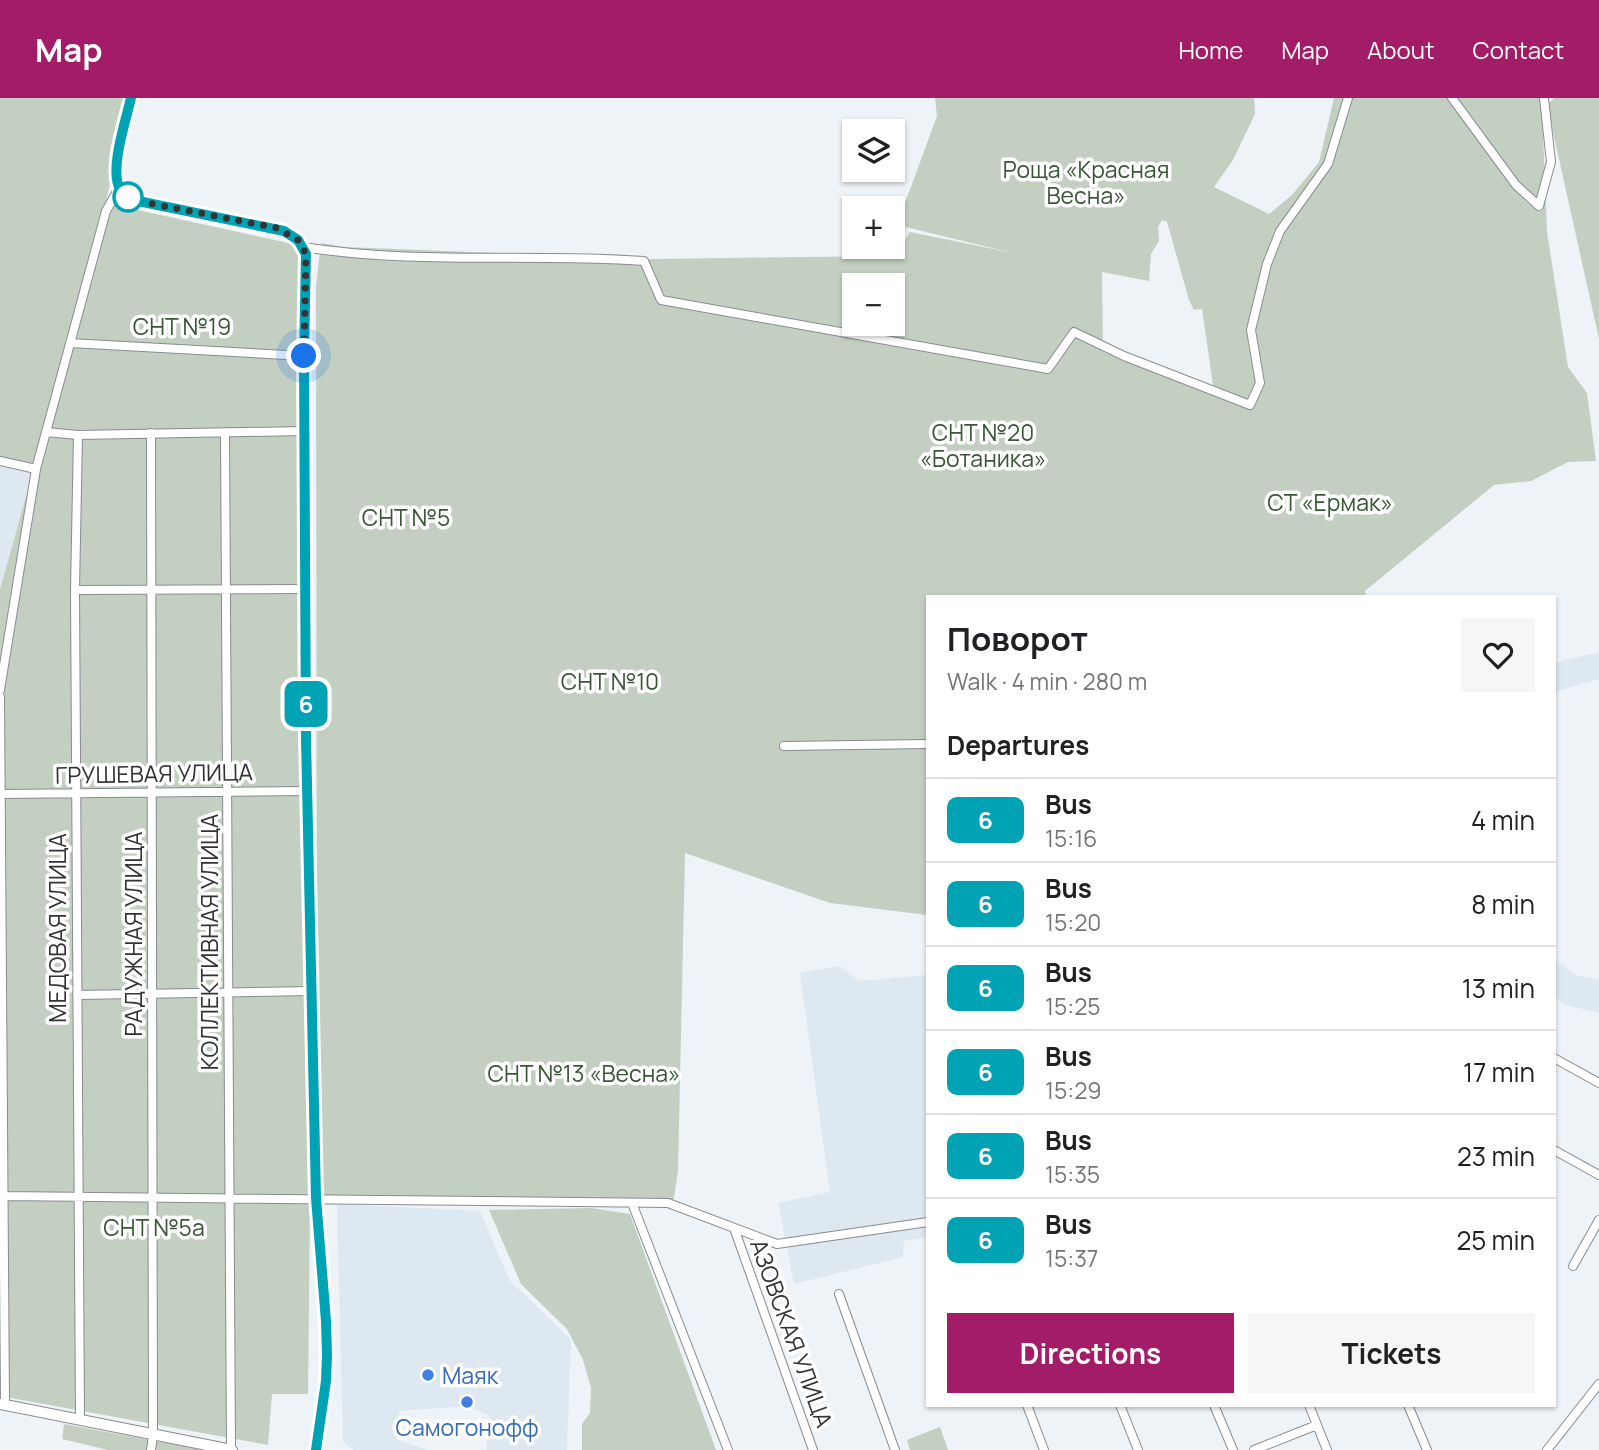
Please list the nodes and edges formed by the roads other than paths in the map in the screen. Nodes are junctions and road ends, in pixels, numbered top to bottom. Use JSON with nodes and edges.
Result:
{"nodes":[{"id":1,"x":131,"y":98,"type":"edge"},
{"id":2,"x":1348,"y":98,"type":"edge"},
{"id":3,"x":1452,"y":98,"type":"edge"},
{"id":4,"x":1544,"y":98,"type":"edge"},
{"id":5,"x":120,"y":188,"type":"junction"},
{"id":6,"x":303,"y":247,"type":"junction"},
{"id":7,"x":70,"y":343,"type":"junction"},
{"id":8,"x":304,"y":356,"type":"junction"},
{"id":9,"x":304,"y":431,"type":"junction"},
{"id":10,"x":46,"y":432,"type":"junction"},
{"id":11,"x":150,"y":433,"type":"junction"},
{"id":12,"x":226,"y":434,"type":"junction"},
{"id":13,"x":78,"y":435,"type":"junction"},
{"id":14,"x":0,"y":461,"type":"edge"},
{"id":15,"x":36,"y":469,"type":"junction"},
{"id":16,"x":151,"y":589,"type":"junction"},
{"id":17,"x":226,"y":589,"type":"junction"},
{"id":18,"x":305,"y":589,"type":"junction"},
{"id":19,"x":75,"y":590,"type":"junction"},
{"id":20,"x":0,"y":690,"type":"edge"},
{"id":21,"x":0,"y":697,"type":"edge"},
{"id":22,"x":926,"y":744,"type":"edge"},
{"id":23,"x":784,"y":746,"type":"dead end"},
{"id":24,"x":307,"y":791,"type":"junction"},
{"id":25,"x":228,"y":792,"type":"junction"},
{"id":26,"x":76,"y":793,"type":"junction"},
{"id":27,"x":152,"y":793,"type":"junction"},
{"id":28,"x":1,"y":794,"type":"edge"},
{"id":29,"x":312,"y":991,"type":"junction"},
{"id":30,"x":229,"y":992,"type":"junction"},
{"id":31,"x":152,"y":993,"type":"junction"},
{"id":32,"x":77,"y":995,"type":"junction"},
{"id":33,"x":1556,"y":1059,"type":"edge"},
{"id":34,"x":1599,"y":1083,"type":"edge"},
{"id":35,"x":1556,"y":1151,"type":"edge"},
{"id":36,"x":1599,"y":1175,"type":"edge"},
{"id":37,"x":4,"y":1196,"type":"junction"},
{"id":38,"x":78,"y":1196,"type":"junction"},
{"id":39,"x":153,"y":1197,"type":"junction"},
{"id":40,"x":230,"y":1197,"type":"junction"},
{"id":41,"x":316,"y":1198,"type":"junction"},
{"id":42,"x":632,"y":1203,"type":"junction"},
{"id":43,"x":1599,"y":1220,"type":"edge"},
{"id":44,"x":926,"y":1222,"type":"edge"},
{"id":45,"x":734,"y":1228,"type":"junction"},
{"id":46,"x":1573,"y":1266,"type":"dead end"},
{"id":47,"x":839,"y":1294,"type":"dead end"},
{"id":48,"x":1599,"y":1384,"type":"edge"},
{"id":49,"x":3,"y":1405,"type":"edge"},
{"id":50,"x":1028,"y":1407,"type":"edge"},
{"id":51,"x":1121,"y":1407,"type":"edge"},
{"id":52,"x":1215,"y":1407,"type":"edge"},
{"id":53,"x":1310,"y":1407,"type":"edge"},
{"id":54,"x":1409,"y":1407,"type":"edge"},
{"id":55,"x":80,"y":1420,"type":"junction"},
{"id":56,"x":1317,"y":1425,"type":"junction"},
{"id":57,"x":153,"y":1434,"type":"junction"},
{"id":58,"x":151,"y":1450,"type":"edge"},
{"id":59,"x":232,"y":1450,"type":"edge"},
{"id":60,"x":316,"y":1450,"type":"edge"},
{"id":61,"x":728,"y":1450,"type":"edge"},
{"id":62,"x":813,"y":1450,"type":"edge"},
{"id":63,"x":895,"y":1450,"type":"edge"},
{"id":64,"x":1044,"y":1450,"type":"edge"},
{"id":65,"x":1138,"y":1450,"type":"edge"},
{"id":66,"x":1233,"y":1450,"type":"edge"},
{"id":67,"x":1254,"y":1450,"type":"edge"},
{"id":68,"x":1327,"y":1450,"type":"edge"},
{"id":69,"x":1427,"y":1450,"type":"edge"},
{"id":70,"x":1546,"y":1450,"type":"edge"}],
"edges":[{"from":1,"to":5,"type":"main road"},
{"from":2,"to":6,"type":"street"},
{"from":3,"to":4,"type":"street"},
{"from":5,"to":6,"type":"main road"},
{"from":5,"to":7,"type":"street"},
{"from":6,"to":8,"type":"main road"},
{"from":7,"to":8,"type":"street"},
{"from":7,"to":10,"type":"street"},
{"from":8,"to":9,"type":"main road"},
{"from":9,"to":12,"type":"street"},
{"from":9,"to":18,"type":"main road"},
{"from":10,"to":13,"type":"street"},
{"from":10,"to":15,"type":"street"},
{"from":11,"to":12,"type":"street"},
{"from":11,"to":13,"type":"street"},
{"from":11,"to":16,"type":"street","name":"РАДУЖНАЯ УЛИЦА"},
{"from":12,"to":17,"type":"street","name":"КОЛЛЕКТИВНАЯ УЛИЦА"},
{"from":13,"to":19,"type":"street","name":"МЕДОВАЯ УЛИЦА"},
{"from":14,"to":15,"type":"street"},
{"from":15,"to":20,"type":"street"},
{"from":16,"to":17,"type":"street"},
{"from":16,"to":19,"type":"street"},
{"from":16,"to":27,"type":"street","name":"РАДУЖНАЯ УЛИЦА"},
{"from":17,"to":18,"type":"street"},
{"from":17,"to":25,"type":"street","name":"КОЛЛЕКТИВНАЯ УЛИЦА"},
{"from":18,"to":24,"type":"main road"},
{"from":19,"to":26,"type":"street","name":"МЕДОВАЯ УЛИЦА"},
{"from":21,"to":28,"type":"street"},
{"from":22,"to":23,"type":"street"},
{"from":24,"to":25,"type":"street","name":"ГРУШЕВАЯ УЛИЦА"},
{"from":24,"to":29,"type":"main road"},
{"from":25,"to":27,"type":"street","name":"ГРУШЕВАЯ УЛИЦА"},
{"from":25,"to":30,"type":"street","name":"КОЛЛЕКТИВНАЯ УЛИЦА"},
{"from":26,"to":27,"type":"street","name":"ГРУШЕВАЯ УЛИЦА"},
{"from":26,"to":28,"type":"street","name":"ГРУШЕВАЯ УЛИЦА"},
{"from":26,"to":32,"type":"street","name":"МЕДОВАЯ УЛИЦА"},
{"from":27,"to":31,"type":"street","name":"РАДУЖНАЯ УЛИЦА"},
{"from":28,"to":37,"type":"street"},
{"from":29,"to":30,"type":"street"},
{"from":29,"to":41,"type":"main road"},
{"from":30,"to":31,"type":"street"},
{"from":30,"to":40,"type":"street","name":"КОЛЛЕКТИВНАЯ УЛИЦА"},
{"from":31,"to":32,"type":"street"},
{"from":31,"to":39,"type":"street","name":"РАДУЖНАЯ УЛИЦА"},
{"from":32,"to":38,"type":"street","name":"МЕДОВАЯ УЛИЦА"},
{"from":33,"to":34,"type":"street"},
{"from":35,"to":36,"type":"street"},
{"from":37,"to":38,"type":"street"},
{"from":37,"to":49,"type":"street"},
{"from":38,"to":39,"type":"street"},
{"from":38,"to":55,"type":"street","name":"МЕДОВАЯ УЛИЦА"},
{"from":39,"to":40,"type":"street"},
{"from":39,"to":57,"type":"street","name":"РАДУЖНАЯ УЛИЦА"},
{"from":40,"to":41,"type":"street"},
{"from":40,"to":59,"type":"street","name":"КОЛЛЕКТИВНАЯ УЛИЦА"},
{"from":41,"to":42,"type":"street"},
{"from":41,"to":60,"type":"main road"},
{"from":42,"to":45,"type":"street"},
{"from":42,"to":61,"type":"street"},
{"from":43,"to":46,"type":"street"},
{"from":44,"to":45,"type":"street"},
{"from":45,"to":62,"type":"street","name":"АЗОВСКАЯ УЛИЦА"},
{"from":47,"to":63,"type":"street"},
{"from":48,"to":70,"type":"street"},
{"from":49,"to":55,"type":"main road"},
{"from":50,"to":64,"type":"street"},
{"from":51,"to":65,"type":"street"},
{"from":52,"to":66,"type":"street"},
{"from":53,"to":56,"type":"street"},
{"from":54,"to":69,"type":"street"},
{"from":55,"to":57,"type":"main road"},
{"from":56,"to":67,"type":"street"},
{"from":56,"to":68,"type":"street"},
{"from":57,"to":58,"type":"street","name":"РАДУЖНАЯ УЛИЦА"},
{"from":57,"to":59,"type":"main road"}]}
